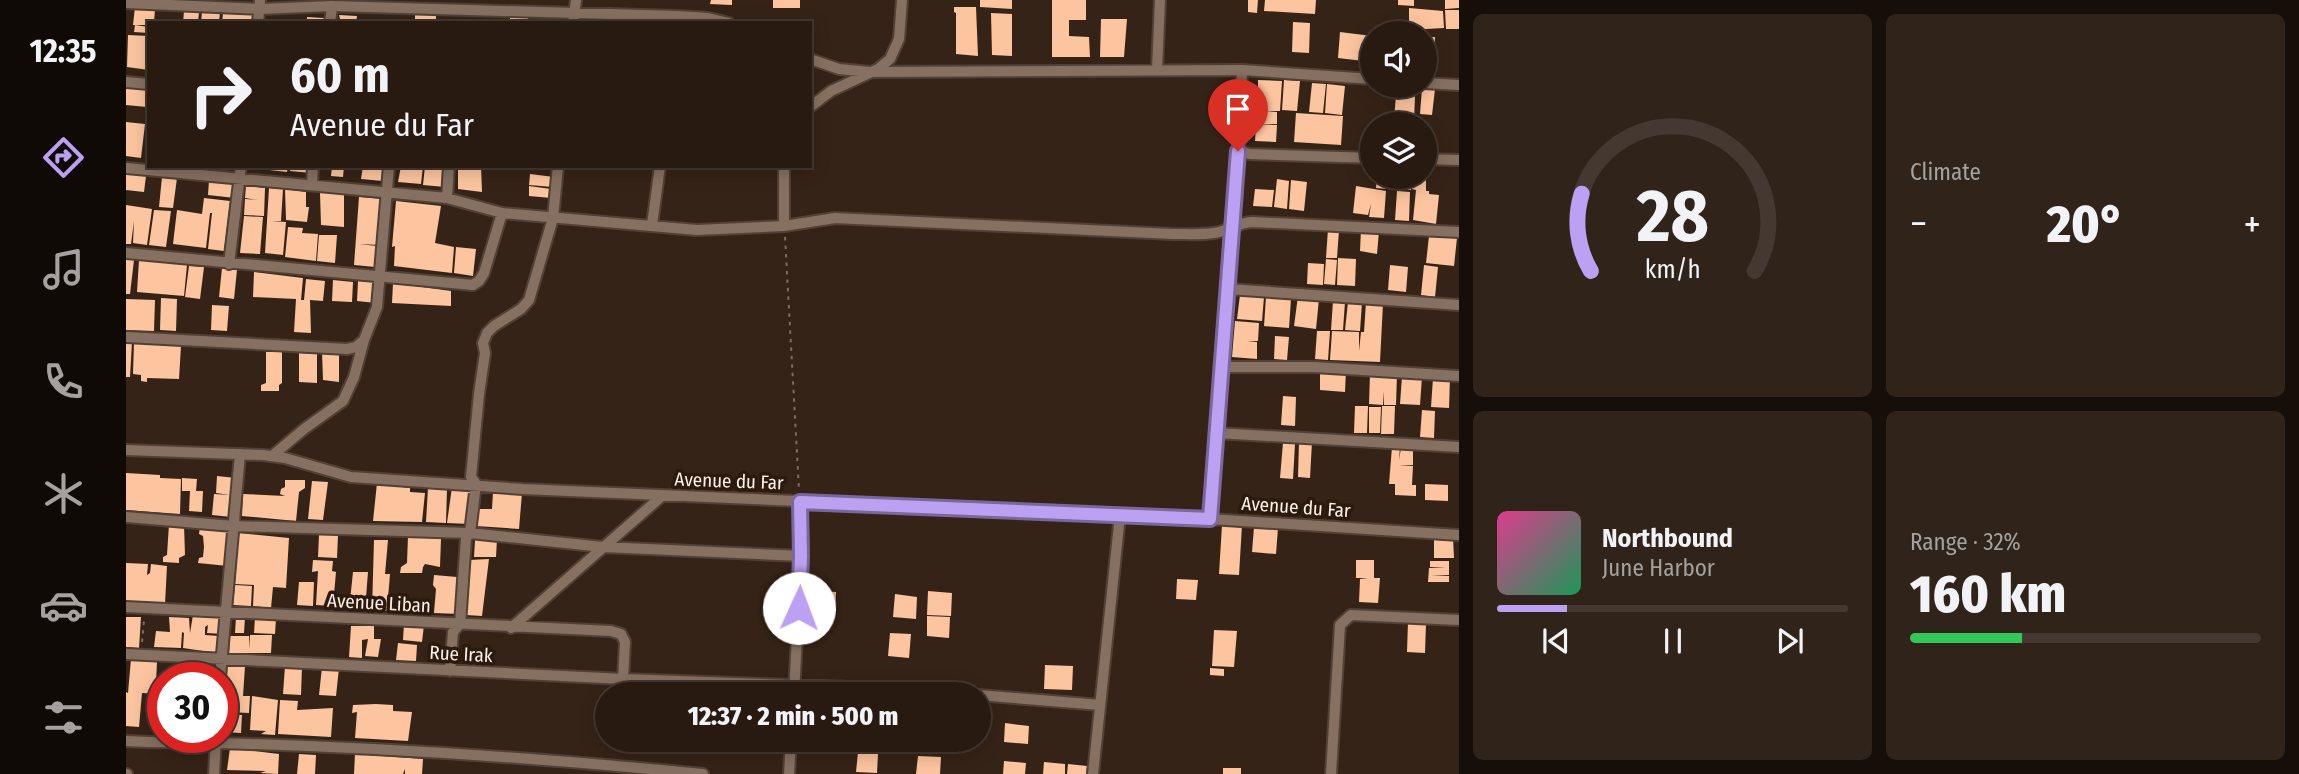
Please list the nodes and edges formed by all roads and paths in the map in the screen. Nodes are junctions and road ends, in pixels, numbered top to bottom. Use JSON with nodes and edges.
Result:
{"nodes":[{"id":1,"x":576,"y":0,"type":"edge"},
{"id":2,"x":902,"y":0,"type":"edge"},
{"id":3,"x":1160,"y":0,"type":"edge"},
{"id":4,"x":161,"y":2,"type":"edge"},
{"id":5,"x":126,"y":3,"type":"edge"},
{"id":6,"x":260,"y":4,"type":"edge"},
{"id":7,"x":332,"y":6,"type":"junction"},
{"id":8,"x":396,"y":6,"type":"edge"},
{"id":9,"x":458,"y":10,"type":"junction"},
{"id":10,"x":573,"y":18,"type":"edge"},
{"id":11,"x":677,"y":20,"type":"edge"},
{"id":12,"x":330,"y":21,"type":"edge"},
{"id":13,"x":457,"y":21,"type":"edge"},
{"id":14,"x":721,"y":21,"type":"edge"},
{"id":15,"x":812,"y":60,"type":"edge"},
{"id":16,"x":1157,"y":70,"type":"junction"},
{"id":17,"x":1242,"y":70,"type":"junction"},
{"id":18,"x":870,"y":72,"type":"junction"},
{"id":19,"x":1360,"y":78,"type":"edge"},
{"id":20,"x":126,"y":82,"type":"edge"},
{"id":21,"x":147,"y":84,"type":"edge"},
{"id":22,"x":1437,"y":84,"type":"edge"},
{"id":23,"x":1459,"y":85,"type":"edge"},
{"id":24,"x":812,"y":106,"type":"edge"},
{"id":25,"x":1238,"y":151,"type":"junction"},
{"id":26,"x":1360,"y":158,"type":"edge"},
{"id":27,"x":1437,"y":159,"type":"edge"},
{"id":28,"x":1459,"y":160,"type":"edge"},
{"id":29,"x":126,"y":168,"type":"edge"},
{"id":30,"x":313,"y":168,"type":"edge"},
{"id":31,"x":390,"y":168,"type":"edge"},
{"id":32,"x":449,"y":168,"type":"edge"},
{"id":33,"x":558,"y":168,"type":"edge"},
{"id":34,"x":660,"y":168,"type":"edge"},
{"id":35,"x":784,"y":168,"type":"edge"},
{"id":36,"x":240,"y":172,"type":"edge"},
{"id":37,"x":312,"y":185,"type":"junction"},
{"id":38,"x":388,"y":192,"type":"junction"},
{"id":39,"x":447,"y":198,"type":"junction"},
{"id":40,"x":502,"y":213,"type":"junction"},
{"id":41,"x":553,"y":218,"type":"junction"},
{"id":42,"x":652,"y":225,"type":"junction"},
{"id":43,"x":784,"y":226,"type":"junction"},
{"id":44,"x":1234,"y":228,"type":"junction"},
{"id":45,"x":1459,"y":232,"type":"edge"},
{"id":46,"x":126,"y":253,"type":"edge"},
{"id":47,"x":229,"y":264,"type":"junction"},
{"id":48,"x":381,"y":278,"type":"junction"},
{"id":49,"x":1228,"y":289,"type":"junction"},
{"id":50,"x":1459,"y":305,"type":"edge"},
{"id":51,"x":126,"y":337,"type":"edge"},
{"id":52,"x":364,"y":340,"type":"junction"},
{"id":53,"x":1222,"y":367,"type":"junction"},
{"id":54,"x":1459,"y":376,"type":"edge"},
{"id":55,"x":1216,"y":433,"type":"junction"},
{"id":56,"x":1459,"y":447,"type":"edge"},
{"id":57,"x":126,"y":450,"type":"edge"},
{"id":58,"x":240,"y":454,"type":"junction"},
{"id":59,"x":272,"y":456,"type":"junction"},
{"id":60,"x":476,"y":484,"type":"junction"},
{"id":61,"x":662,"y":496,"type":"junction"},
{"id":62,"x":800,"y":502,"type":"junction"},
{"id":63,"x":1120,"y":515,"type":"junction"},
{"id":64,"x":126,"y":517,"type":"edge"},
{"id":65,"x":1210,"y":519,"type":"junction"},
{"id":66,"x":233,"y":526,"type":"junction"},
{"id":67,"x":470,"y":533,"type":"junction"},
{"id":68,"x":1459,"y":535,"type":"edge"},
{"id":69,"x":603,"y":547,"type":"junction"},
{"id":70,"x":801,"y":556,"type":"junction"},
{"id":71,"x":126,"y":607,"type":"edge"},
{"id":72,"x":145,"y":608,"type":"junction"},
{"id":73,"x":225,"y":613,"type":"junction"},
{"id":74,"x":1459,"y":620,"type":"edge"},
{"id":75,"x":460,"y":624,"type":"junction"},
{"id":76,"x":511,"y":628,"type":"junction"},
{"id":77,"x":126,"y":654,"type":"edge"},
{"id":78,"x":141,"y":654,"type":"junction"},
{"id":79,"x":222,"y":658,"type":"junction"},
{"id":80,"x":222,"y":662,"type":"edge"},
{"id":81,"x":450,"y":671,"type":"junction"},
{"id":82,"x":622,"y":679,"type":"junction"},
{"id":83,"x":669,"y":682,"type":"edge"},
{"id":84,"x":795,"y":682,"type":"edge"},
{"id":85,"x":991,"y":696,"type":"edge"},
{"id":86,"x":1100,"y":705,"type":"junction"},
{"id":87,"x":126,"y":741,"type":"edge"},
{"id":88,"x":147,"y":741,"type":"edge"},
{"id":89,"x":238,"y":742,"type":"edge"},
{"id":90,"x":790,"y":752,"type":"edge"},
{"id":91,"x":215,"y":753,"type":"edge"},
{"id":92,"x":596,"y":769,"type":"edge"},
{"id":93,"x":214,"y":774,"type":"edge"},
{"id":94,"x":703,"y":774,"type":"edge"},
{"id":95,"x":789,"y":774,"type":"edge"},
{"id":96,"x":1093,"y":774,"type":"edge"},
{"id":97,"x":1331,"y":774,"type":"edge"}],
"edges":[{"from":1,"to":10,"type":"street"},
{"from":2,"to":18,"type":"street"},
{"from":3,"to":16,"type":"street"},
{"from":4,"to":5,"type":"street"},
{"from":4,"to":6,"type":"street"},
{"from":6,"to":7,"type":"street"},
{"from":7,"to":8,"type":"street"},
{"from":7,"to":12,"type":"street"},
{"from":8,"to":9,"type":"street"},
{"from":9,"to":10,"type":"street"},
{"from":9,"to":13,"type":"street"},
{"from":10,"to":11,"type":"street"},
{"from":11,"to":14,"type":"street"},
{"from":15,"to":18,"type":"street"},
{"from":16,"to":17,"type":"street"},
{"from":16,"to":18,"type":"street"},
{"from":17,"to":19,"type":"street"},
{"from":17,"to":25,"type":"street"},
{"from":18,"to":24,"type":"street"},
{"from":20,"to":21,"type":"street"},
{"from":22,"to":23,"type":"street"},
{"from":25,"to":26,"type":"street"},
{"from":25,"to":44,"type":"street"},
{"from":27,"to":28,"type":"street"},
{"from":29,"to":36,"type":"street"},
{"from":30,"to":37,"type":"street"},
{"from":31,"to":38,"type":"street"},
{"from":32,"to":39,"type":"street"},
{"from":33,"to":41,"type":"street"},
{"from":34,"to":42,"type":"street"},
{"from":35,"to":43,"type":"street"},
{"from":36,"to":37,"type":"street"},
{"from":36,"to":47,"type":"street"},
{"from":37,"to":38,"type":"street"},
{"from":38,"to":39,"type":"street"},
{"from":38,"to":48,"type":"street"},
{"from":39,"to":40,"type":"street"},
{"from":40,"to":41,"type":"street"},
{"from":40,"to":48,"type":"street"},
{"from":41,"to":42,"type":"street"},
{"from":41,"to":60,"type":"street"},
{"from":42,"to":43,"type":"street"},
{"from":43,"to":44,"type":"street"},
{"from":43,"to":62,"type":"path"},
{"from":44,"to":45,"type":"street"},
{"from":44,"to":49,"type":"street"},
{"from":46,"to":47,"type":"street"},
{"from":47,"to":48,"type":"street"},
{"from":48,"to":52,"type":"street"},
{"from":49,"to":50,"type":"street"},
{"from":49,"to":53,"type":"street"},
{"from":51,"to":52,"type":"street"},
{"from":52,"to":59,"type":"street"},
{"from":53,"to":54,"type":"street"},
{"from":53,"to":55,"type":"street"},
{"from":55,"to":56,"type":"street"},
{"from":55,"to":65,"type":"street"},
{"from":57,"to":58,"type":"street","name":"Avenue du Far"},
{"from":58,"to":59,"type":"street","name":"Avenue du Far"},
{"from":58,"to":66,"type":"street"},
{"from":59,"to":60,"type":"street","name":"Avenue du Far"},
{"from":60,"to":61,"type":"street","name":"Avenue du Far"},
{"from":60,"to":67,"type":"street"},
{"from":61,"to":62,"type":"street","name":"Avenue du Far"},
{"from":61,"to":69,"type":"street"},
{"from":62,"to":63,"type":"street","name":"Avenue du Far"},
{"from":62,"to":70,"type":"street"},
{"from":63,"to":65,"type":"street","name":"Avenue du Far"},
{"from":63,"to":86,"type":"street"},
{"from":64,"to":66,"type":"street"},
{"from":65,"to":68,"type":"street","name":"Avenue du Far"},
{"from":66,"to":67,"type":"street"},
{"from":66,"to":73,"type":"street"},
{"from":67,"to":69,"type":"street"},
{"from":67,"to":75,"type":"street"},
{"from":69,"to":70,"type":"street"},
{"from":69,"to":76,"type":"street"},
{"from":70,"to":84,"type":"street"},
{"from":71,"to":72,"type":"street","name":"Avenue Liban"},
{"from":72,"to":73,"type":"street","name":"Avenue Liban"},
{"from":72,"to":78,"type":"path"},
{"from":73,"to":75,"type":"street","name":"Avenue Liban"},
{"from":73,"to":79,"type":"street"},
{"from":74,"to":97,"type":"street"},
{"from":75,"to":76,"type":"street","name":"Avenue Liban"},
{"from":75,"to":81,"type":"street"},
{"from":76,"to":82,"type":"street","name":"Avenue Liban"},
{"from":77,"to":78,"type":"street","name":"Rue Irak"},
{"from":78,"to":79,"type":"street","name":"Rue Irak"},
{"from":79,"to":80,"type":"street"},
{"from":79,"to":81,"type":"street","name":"Rue Irak"},
{"from":81,"to":82,"type":"street","name":"Rue Irak"},
{"from":82,"to":83,"type":"street","name":"Rue Irak"},
{"from":85,"to":86,"type":"street","name":"Rue Irak"},
{"from":86,"to":96,"type":"street"},
{"from":87,"to":88,"type":"street"},
{"from":89,"to":92,"type":"street"},
{"from":90,"to":95,"type":"street"},
{"from":91,"to":93,"type":"street"},
{"from":92,"to":94,"type":"street"}]}
